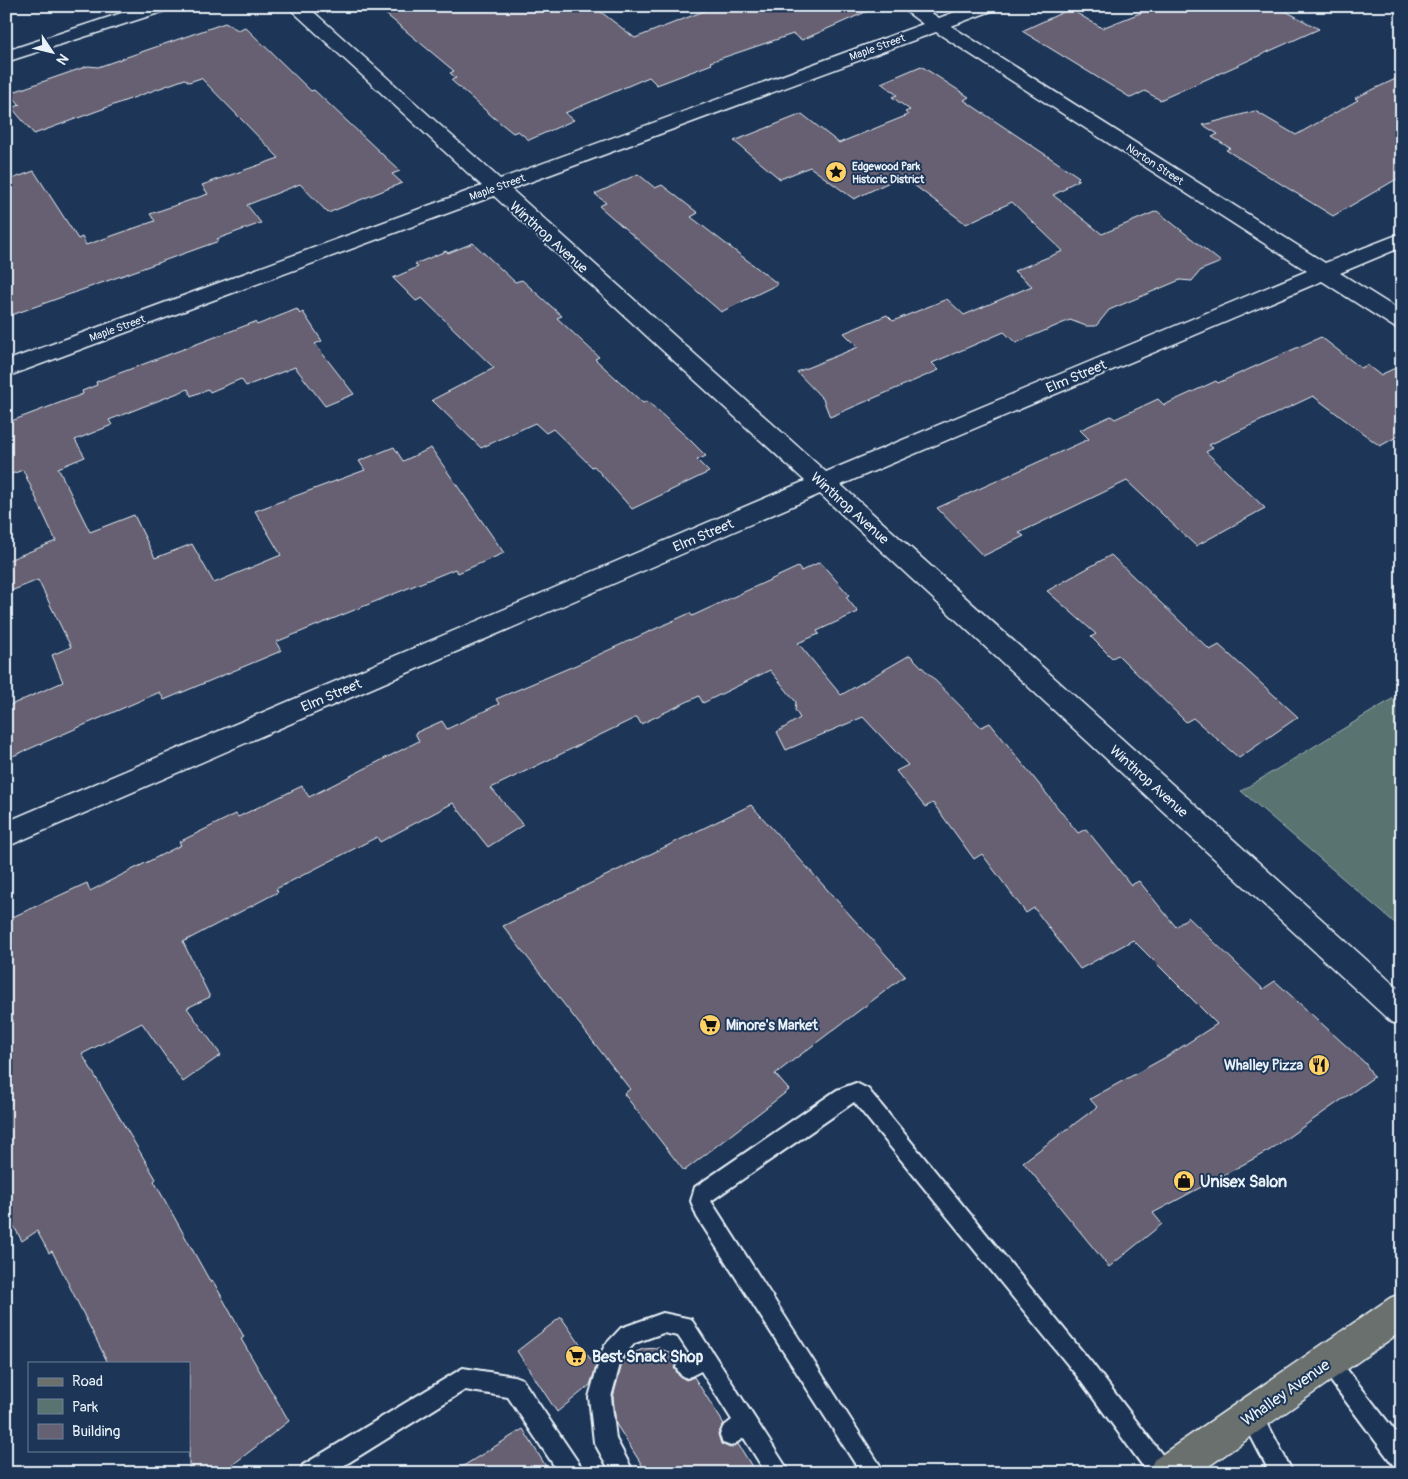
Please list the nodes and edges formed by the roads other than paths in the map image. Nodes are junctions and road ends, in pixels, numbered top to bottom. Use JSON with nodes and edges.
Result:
{"nodes":[{"id":1,"x":162,"y":6,"type":"edge"},
{"id":2,"x":296,"y":6,"type":"edge"},
{"id":3,"x":908,"y":6,"type":"edge"},
{"id":4,"x":988,"y":6,"type":"edge"},
{"id":5,"x":937,"y":24,"type":"junction"},
{"id":6,"x":6,"y":57,"type":"edge"},
{"id":7,"x":494,"y":188,"type":"junction"},
{"id":8,"x":1402,"y":239,"type":"edge"},
{"id":9,"x":1323,"y":271,"type":"junction"},
{"id":10,"x":1402,"y":322,"type":"edge"},
{"id":11,"x":6,"y":369,"type":"edge"},
{"id":12,"x":823,"y":483,"type":"junction"},
{"id":13,"x":6,"y":834,"type":"edge"},
{"id":14,"x":1402,"y":1012,"type":"edge"},
{"id":15,"x":1402,"y":1310,"type":"edge"},
{"id":16,"x":1328,"y":1361,"type":"junction"},
{"id":17,"x":514,"y":1387,"type":"joint"},
{"id":18,"x":1251,"y":1415,"type":"junction"},
{"id":19,"x":1402,"y":1458,"type":"edge"},
{"id":20,"x":312,"y":1473,"type":"edge"},
{"id":21,"x":572,"y":1473,"type":"edge"},
{"id":22,"x":623,"y":1473,"type":"edge"},
{"id":23,"x":779,"y":1473,"type":"edge"},
{"id":24,"x":874,"y":1473,"type":"edge"},
{"id":25,"x":1162,"y":1473,"type":"edge"},
{"id":26,"x":1167,"y":1473,"type":"edge"},
{"id":27,"x":1282,"y":1473,"type":"edge"}],
"edges":[{"from":1,"to":6,"type":"street"},
{"from":2,"to":7,"type":"street","name":"Winthrop Avenue"},
{"from":3,"to":5,"type":"street","name":"Norton Street"},
{"from":4,"to":5,"type":"street","name":"Maple Street"},
{"from":5,"to":7,"type":"street","name":"Maple Street"},
{"from":5,"to":9,"type":"street","name":"Norton Street"},
{"from":7,"to":11,"type":"street","name":"Maple Street"},
{"from":7,"to":12,"type":"street","name":"Winthrop Avenue"},
{"from":8,"to":9,"type":"street","name":"Elm Street"},
{"from":9,"to":10,"type":"street","name":"Norton Street"},
{"from":9,"to":12,"type":"street","name":"Elm Street"},
{"from":12,"to":13,"type":"street","name":"Elm Street"},
{"from":12,"to":14,"type":"street","name":"Winthrop Avenue"},
{"from":15,"to":16,"type":"main road","name":"Whalley Avenue"},
{"from":16,"to":18,"type":"main road","name":"Whalley Avenue"},
{"from":16,"to":19,"type":"lane"},
{"from":17,"to":20,"type":"lane"},
{"from":17,"to":21,"type":"lane"},
{"from":18,"to":26,"type":"main road","name":"Whalley Avenue"},
{"from":18,"to":27,"type":"lane"},
{"from":22,"to":23,"type":"lane"},
{"from":24,"to":25,"type":"lane"}]}
